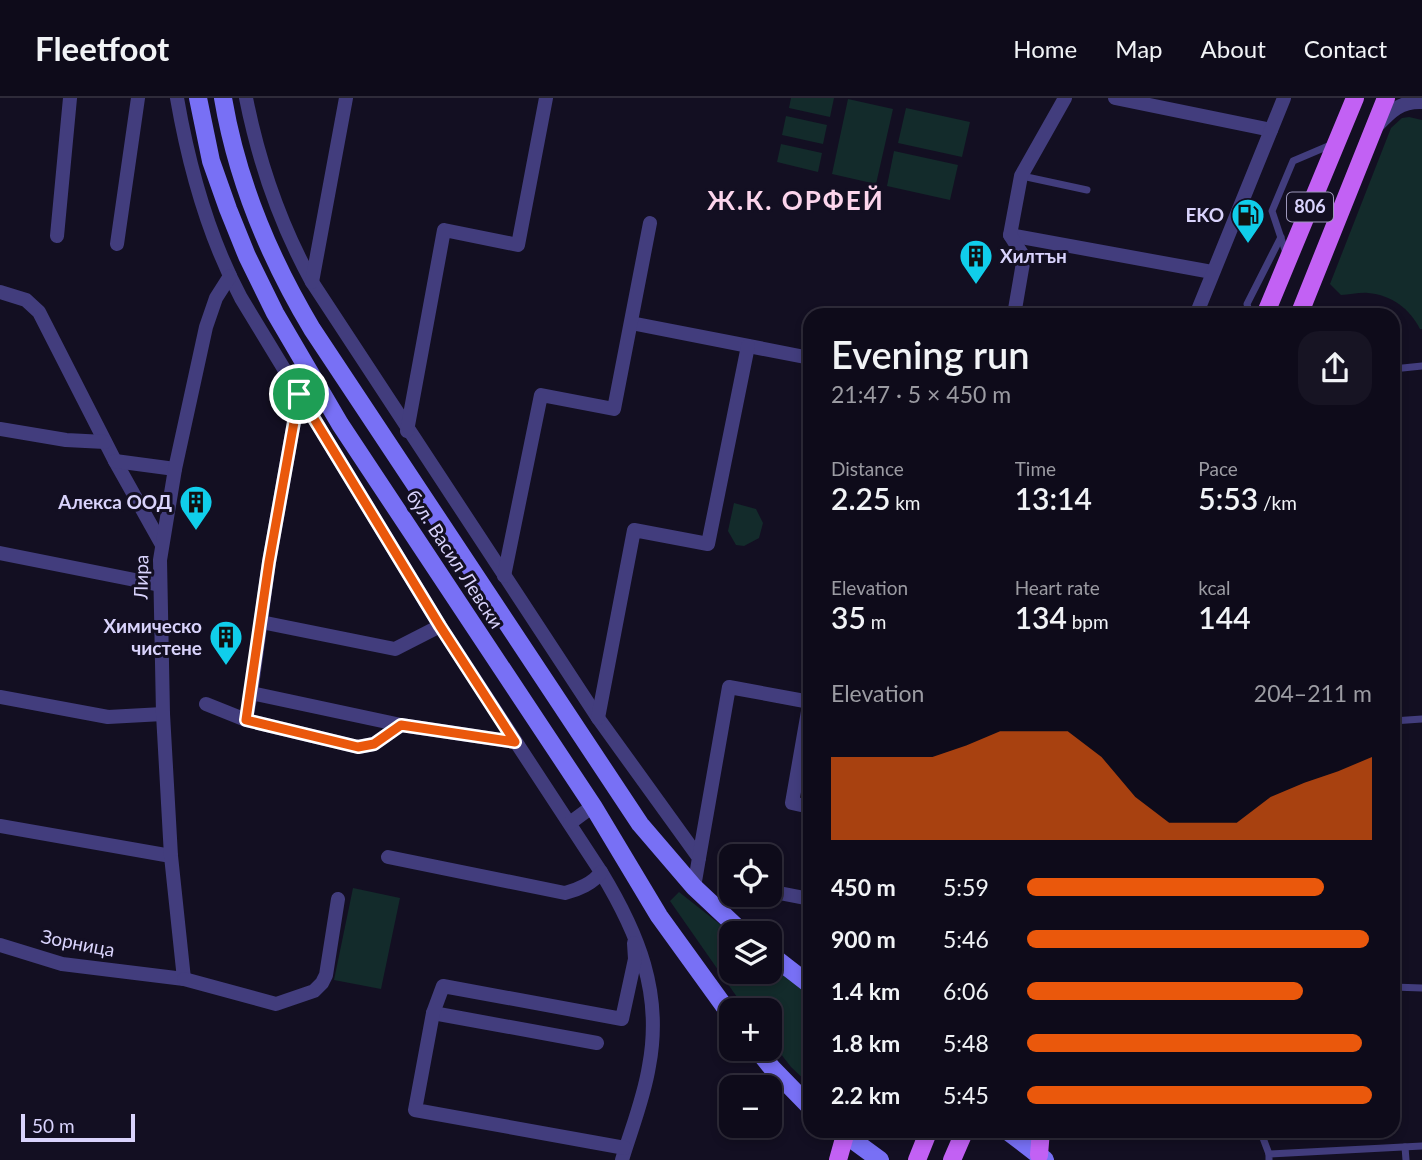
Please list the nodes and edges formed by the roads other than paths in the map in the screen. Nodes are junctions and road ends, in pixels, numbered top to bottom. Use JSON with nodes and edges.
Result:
{"nodes":[{"id":1,"x":70,"y":98,"type":"edge"},
{"id":2,"x":138,"y":98,"type":"edge"},
{"id":3,"x":177,"y":98,"type":"edge"},
{"id":4,"x":198,"y":98,"type":"edge"},
{"id":5,"x":223,"y":98,"type":"edge"},
{"id":6,"x":246,"y":98,"type":"edge"},
{"id":7,"x":346,"y":98,"type":"edge"},
{"id":8,"x":546,"y":98,"type":"edge"},
{"id":9,"x":1065,"y":98,"type":"edge"},
{"id":10,"x":1115,"y":98,"type":"edge"},
{"id":11,"x":1284,"y":98,"type":"edge"},
{"id":12,"x":1355,"y":98,"type":"edge"},
{"id":13,"x":1386,"y":98,"type":"edge"},
{"id":14,"x":1422,"y":102,"type":"edge"},
{"id":15,"x":1270,"y":130,"type":"junction"},
{"id":16,"x":1374,"y":130,"type":"junction"},
{"id":17,"x":1336,"y":143,"type":"junction"},
{"id":18,"x":1021,"y":176,"type":"junction"},
{"id":19,"x":1087,"y":190,"type":"dead end"},
{"id":20,"x":650,"y":223,"type":"dead end"},
{"id":21,"x":1010,"y":235,"type":"junction"},
{"id":22,"x":57,"y":236,"type":"dead end"},
{"id":23,"x":1281,"y":237,"type":"junction"},
{"id":24,"x":117,"y":244,"type":"dead end"},
{"id":25,"x":1288,"y":260,"type":"junction"},
{"id":26,"x":1212,"y":272,"type":"junction"},
{"id":27,"x":230,"y":276,"type":"junction"},
{"id":28,"x":312,"y":282,"type":"junction"},
{"id":29,"x":0,"y":292,"type":"edge"},
{"id":30,"x":1015,"y":308,"type":"edge"},
{"id":31,"x":1199,"y":308,"type":"edge"},
{"id":32,"x":1248,"y":308,"type":"edge"},
{"id":33,"x":1268,"y":308,"type":"edge"},
{"id":34,"x":1301,"y":308,"type":"edge"},
{"id":35,"x":631,"y":323,"type":"junction"},
{"id":36,"x":748,"y":346,"type":"junction"},
{"id":37,"x":803,"y":357,"type":"edge"},
{"id":38,"x":1422,"y":366,"type":"edge"},
{"id":39,"x":1400,"y":368,"type":"edge"},
{"id":40,"x":299,"y":394,"type":"junction"},
{"id":41,"x":0,"y":429,"type":"edge"},
{"id":42,"x":407,"y":431,"type":"junction"},
{"id":43,"x":105,"y":442,"type":"junction"},
{"id":44,"x":115,"y":461,"type":"junction"},
{"id":45,"x":175,"y":469,"type":"junction"},
{"id":46,"x":161,"y":543,"type":"junction"},
{"id":47,"x":0,"y":553,"type":"edge"},
{"id":48,"x":504,"y":576,"type":"junction"},
{"id":49,"x":160,"y":585,"type":"junction"},
{"id":50,"x":261,"y":622,"type":"junction"},
{"id":51,"x":440,"y":626,"type":"junction"},
{"id":52,"x":251,"y":692,"type":"junction"},
{"id":53,"x":0,"y":697,"type":"edge"},
{"id":54,"x":803,"y":701,"type":"edge"},
{"id":55,"x":206,"y":704,"type":"dead end"},
{"id":56,"x":163,"y":714,"type":"junction"},
{"id":57,"x":598,"y":718,"type":"junction"},
{"id":58,"x":1422,"y":719,"type":"edge"},
{"id":59,"x":246,"y":720,"type":"junction"},
{"id":60,"x":1400,"y":721,"type":"edge"},
{"id":61,"x":401,"y":725,"type":"junction"},
{"id":62,"x":803,"y":741,"type":"edge"},
{"id":63,"x":515,"y":742,"type":"junction"},
{"id":64,"x":803,"y":805,"type":"edge"},
{"id":65,"x":593,"y":806,"type":"junction"},
{"id":66,"x":570,"y":823,"type":"junction"},
{"id":67,"x":0,"y":825,"type":"edge"},
{"id":68,"x":171,"y":856,"type":"junction"},
{"id":69,"x":388,"y":857,"type":"dead end"},
{"id":70,"x":699,"y":858,"type":"junction"},
{"id":71,"x":601,"y":872,"type":"junction"},
{"id":72,"x":694,"y":887,"type":"junction"},
{"id":73,"x":782,"y":894,"type":"edge"},
{"id":74,"x":803,"y":898,"type":"edge"},
{"id":75,"x":338,"y":899,"type":"dead end"},
{"id":76,"x":730,"y":921,"type":"edge"},
{"id":77,"x":634,"y":933,"type":"junction"},
{"id":78,"x":0,"y":945,"type":"edge"},
{"id":79,"x":782,"y":963,"type":"edge"},
{"id":80,"x":184,"y":979,"type":"junction"},
{"id":81,"x":803,"y":980,"type":"edge"},
{"id":82,"x":1400,"y":987,"type":"edge"},
{"id":83,"x":1422,"y":988,"type":"edge"},
{"id":84,"x":719,"y":999,"type":"edge"},
{"id":85,"x":433,"y":1013,"type":"junction"},
{"id":86,"x":597,"y":1043,"type":"dead end"},
{"id":87,"x":766,"y":1061,"type":"edge"},
{"id":88,"x":803,"y":1100,"type":"edge"},
{"id":89,"x":846,"y":1138,"type":"edge"},
{"id":90,"x":851,"y":1138,"type":"edge"},
{"id":91,"x":926,"y":1138,"type":"edge"},
{"id":92,"x":962,"y":1138,"type":"edge"},
{"id":93,"x":1016,"y":1138,"type":"edge"},
{"id":94,"x":1263,"y":1138,"type":"edge"},
{"id":95,"x":1422,"y":1146,"type":"edge"},
{"id":96,"x":1405,"y":1147,"type":"junction"},
{"id":97,"x":624,"y":1154,"type":"edge"},
{"id":98,"x":1037,"y":1155,"type":"edge"},
{"id":99,"x":1269,"y":1157,"type":"edge"},
{"id":100,"x":838,"y":1160,"type":"edge"},
{"id":101,"x":880,"y":1160,"type":"edge"},
{"id":102,"x":917,"y":1160,"type":"edge"},
{"id":103,"x":952,"y":1160,"type":"edge"},
{"id":104,"x":1406,"y":1160,"type":"edge"}],
"edges":[{"from":1,"to":22,"type":"street"},
{"from":2,"to":24,"type":"street"},
{"from":3,"to":27,"type":"street"},
{"from":4,"to":65,"type":"main road","name":"бул. Васил Левски"},
{"from":5,"to":72,"type":"main road","name":"бул. Васил Левски"},
{"from":6,"to":28,"type":"street"},
{"from":7,"to":28,"type":"street"},
{"from":8,"to":42,"type":"street"},
{"from":9,"to":18,"type":"street"},
{"from":10,"to":15,"type":"street"},
{"from":11,"to":15,"type":"street"},
{"from":12,"to":17,"type":"main road","number":"806"},
{"from":13,"to":16,"type":"main road","number":"806"},
{"from":14,"to":16,"type":"street"},
{"from":15,"to":26,"type":"street"},
{"from":16,"to":34,"type":"main road","number":"806"},
{"from":17,"to":23,"type":"lane"},
{"from":17,"to":25,"type":"main road","number":"806"},
{"from":18,"to":19,"type":"lane"},
{"from":18,"to":21,"type":"street"},
{"from":20,"to":35,"type":"street"},
{"from":21,"to":26,"type":"street"},
{"from":21,"to":30,"type":"street"},
{"from":23,"to":25,"type":"lane"},
{"from":23,"to":32,"type":"lane"},
{"from":25,"to":33,"type":"main road","number":"806"},
{"from":26,"to":31,"type":"street"},
{"from":27,"to":40,"type":"street"},
{"from":27,"to":45,"type":"street","name":"Лира"},
{"from":28,"to":42,"type":"street"},
{"from":29,"to":43,"type":"street"},
{"from":35,"to":36,"type":"street"},
{"from":35,"to":48,"type":"street"},
{"from":36,"to":37,"type":"street"},
{"from":36,"to":57,"type":"street"},
{"from":38,"to":39,"type":"lane"},
{"from":40,"to":50,"type":"street"},
{"from":40,"to":51,"type":"street"},
{"from":41,"to":43,"type":"street"},
{"from":42,"to":48,"type":"street"},
{"from":43,"to":44,"type":"street"},
{"from":44,"to":45,"type":"street"},
{"from":44,"to":46,"type":"street"},
{"from":45,"to":46,"type":"street","name":"Лира"},
{"from":46,"to":49,"type":"street","name":"Лира"},
{"from":47,"to":49,"type":"street"},
{"from":48,"to":57,"type":"street"},
{"from":49,"to":56,"type":"street","name":"Лира"},
{"from":50,"to":51,"type":"street"},
{"from":50,"to":52,"type":"street"},
{"from":51,"to":63,"type":"street"},
{"from":52,"to":59,"type":"street"},
{"from":52,"to":61,"type":"street"},
{"from":53,"to":56,"type":"street"},
{"from":54,"to":70,"type":"street"},
{"from":55,"to":59,"type":"street"},
{"from":56,"to":68,"type":"street","name":"Лира"},
{"from":57,"to":70,"type":"street"},
{"from":58,"to":60,"type":"lane"},
{"from":59,"to":61,"type":"street"},
{"from":61,"to":63,"type":"street"},
{"from":62,"to":64,"type":"street"},
{"from":63,"to":66,"type":"street"},
{"from":65,"to":66,"type":"street"},
{"from":65,"to":84,"type":"main road","name":"бул. Васил Левски"},
{"from":66,"to":71,"type":"street"},
{"from":67,"to":68,"type":"street"},
{"from":68,"to":80,"type":"street","name":"Лира"},
{"from":69,"to":71,"type":"street"},
{"from":70,"to":72,"type":"street"},
{"from":71,"to":77,"type":"street"},
{"from":72,"to":76,"type":"main road","name":"бул. Васил Левски"},
{"from":73,"to":74,"type":"street"},
{"from":75,"to":80,"type":"street"},
{"from":77,"to":85,"type":"street"},
{"from":77,"to":97,"type":"street"},
{"from":78,"to":80,"type":"street","name":"Зорница"},
{"from":79,"to":81,"type":"main road"},
{"from":82,"to":83,"type":"lane"},
{"from":85,"to":86,"type":"street"},
{"from":85,"to":97,"type":"street"},
{"from":87,"to":88,"type":"main road"},
{"from":89,"to":100,"type":"main road"},
{"from":90,"to":101,"type":"main road"},
{"from":91,"to":102,"type":"main road"},
{"from":92,"to":103,"type":"main road"},
{"from":93,"to":98,"type":"main road"},
{"from":94,"to":99,"type":"lane"},
{"from":95,"to":96,"type":"lane"},
{"from":96,"to":99,"type":"lane"},
{"from":96,"to":104,"type":"lane"}]}
